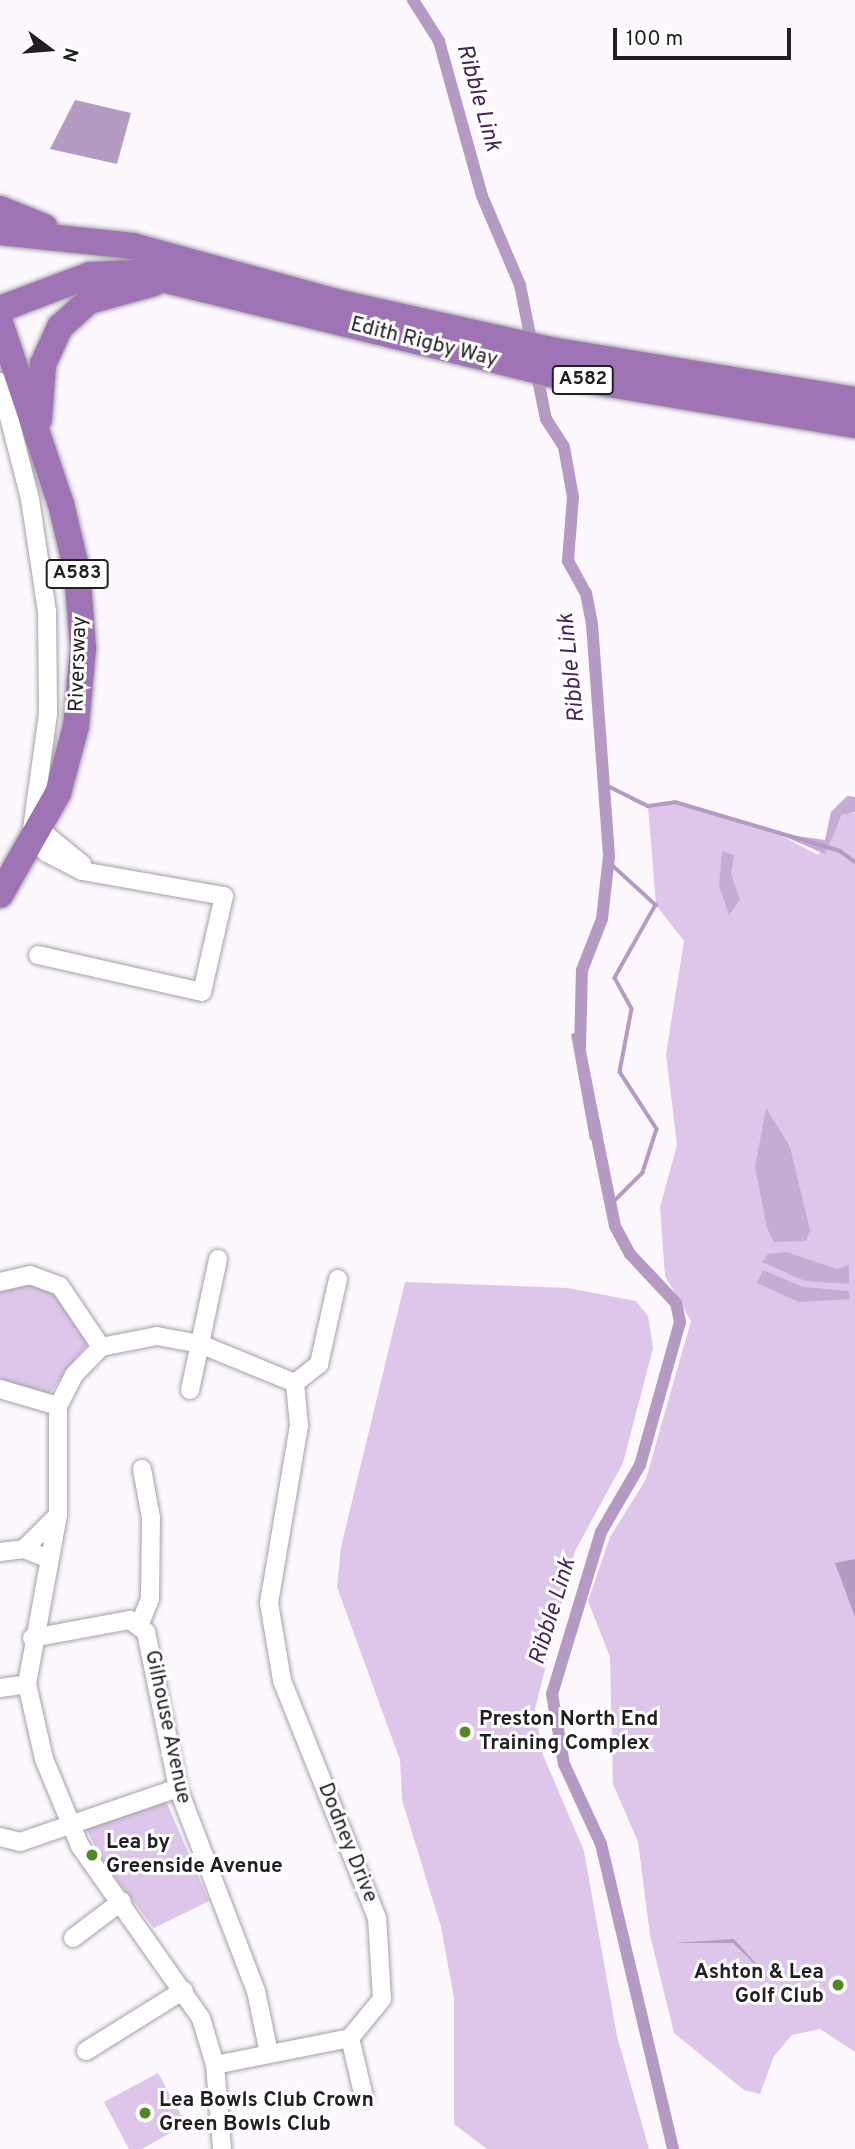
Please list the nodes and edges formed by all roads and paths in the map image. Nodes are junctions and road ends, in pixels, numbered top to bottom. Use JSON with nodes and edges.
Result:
{"nodes":[{"id":1,"x":0,"y":209,"type":"edge"},
{"id":2,"x":0,"y":232,"type":"edge"},
{"id":3,"x":81,"y":238,"type":"junction"},
{"id":4,"x":180,"y":280,"type":"junction"},
{"id":5,"x":0,"y":309,"type":"edge"},
{"id":6,"x":337,"y":312,"type":"junction"},
{"id":7,"x":0,"y":323,"type":"edge"},
{"id":8,"x":0,"y":382,"type":"edge"},
{"id":9,"x":855,"y":400,"type":"edge"},
{"id":10,"x":843,"y":424,"type":"edge"},
{"id":11,"x":42,"y":446,"type":"junction"},
{"id":12,"x":37,"y":836,"type":"junction"},
{"id":13,"x":0,"y":895,"type":"edge"},
{"id":14,"x":38,"y":955,"type":"dead end"},
{"id":15,"x":218,"y":1259,"type":"dead end"},
{"id":16,"x":338,"y":1279,"type":"dead end"},
{"id":17,"x":0,"y":1282,"type":"edge"},
{"id":18,"x":200,"y":1345,"type":"junction"},
{"id":19,"x":101,"y":1347,"type":"junction"},
{"id":20,"x":295,"y":1383,"type":"junction"},
{"id":21,"x":0,"y":1389,"type":"edge"},
{"id":22,"x":190,"y":1390,"type":"dead end"},
{"id":23,"x":58,"y":1406,"type":"junction"},
{"id":24,"x":142,"y":1469,"type":"dead end"},
{"id":25,"x":58,"y":1515,"type":"junction"},
{"id":26,"x":24,"y":1549,"type":"junction"},
{"id":27,"x":0,"y":1552,"type":"edge"},
{"id":28,"x":50,"y":1559,"type":"junction"},
{"id":29,"x":139,"y":1626,"type":"junction"},
{"id":30,"x":32,"y":1638,"type":"junction"},
{"id":31,"x":27,"y":1684,"type":"junction"},
{"id":32,"x":0,"y":1688,"type":"edge"},
{"id":33,"x":178,"y":1788,"type":"junction"},
{"id":34,"x":69,"y":1821,"type":"junction"},
{"id":35,"x":0,"y":1837,"type":"edge"},
{"id":36,"x":122,"y":1901,"type":"junction"},
{"id":37,"x":73,"y":1938,"type":"dead end"},
{"id":38,"x":184,"y":1990,"type":"junction"},
{"id":39,"x":351,"y":2038,"type":"junction"},
{"id":40,"x":86,"y":2051,"type":"dead end"},
{"id":41,"x":269,"y":2053,"type":"junction"},
{"id":42,"x":215,"y":2065,"type":"junction"},
{"id":43,"x":364,"y":2097,"type":"dead end"},
{"id":44,"x":222,"y":2149,"type":"edge"}],
"edges":[{"from":1,"to":3,"type":"highway"},
{"from":2,"to":3,"type":"highway","name":"Edith Rigby Way","number":"A582"},
{"from":3,"to":6,"type":"highway","name":"Edith Rigby Way","number":"A582"},
{"from":4,"to":5,"type":"highway","name":"Edith Rigby Way","number":"A582"},
{"from":4,"to":6,"type":"highway","name":"Edith Rigby Way","number":"A582"},
{"from":4,"to":11,"type":"highway"},
{"from":6,"to":9,"type":"highway","name":"Edith Rigby Way","number":"A582"},
{"from":6,"to":10,"type":"highway","name":"Edith Rigby Way","number":"A582"},
{"from":7,"to":11,"type":"highway","name":"Riversway","number":"A583"},
{"from":8,"to":12,"type":"street","name":"Riversway"},
{"from":11,"to":12,"type":"highway","name":"Riversway","number":"A583"},
{"from":12,"to":13,"type":"highway","name":"Riversway","number":"A583"},
{"from":12,"to":14,"type":"street"},
{"from":15,"to":18,"type":"street"},
{"from":16,"to":20,"type":"street"},
{"from":17,"to":19,"type":"street"},
{"from":18,"to":19,"type":"street"},
{"from":18,"to":20,"type":"street"},
{"from":18,"to":22,"type":"street"},
{"from":19,"to":23,"type":"street"},
{"from":20,"to":39,"type":"street","name":"Dodney Drive"},
{"from":21,"to":23,"type":"street"},
{"from":23,"to":25,"type":"street"},
{"from":24,"to":29,"type":"street"},
{"from":25,"to":26,"type":"street"},
{"from":25,"to":28,"type":"street"},
{"from":26,"to":27,"type":"street"},
{"from":26,"to":28,"type":"street"},
{"from":28,"to":30,"type":"street"},
{"from":29,"to":30,"type":"street","name":"Gilhouse Avenue"},
{"from":29,"to":33,"type":"street","name":"Gilhouse Avenue"},
{"from":30,"to":31,"type":"street"},
{"from":31,"to":32,"type":"street"},
{"from":31,"to":34,"type":"street"},
{"from":33,"to":34,"type":"street"},
{"from":33,"to":41,"type":"street","name":"Gilhouse Avenue"},
{"from":34,"to":35,"type":"street"},
{"from":34,"to":36,"type":"street"},
{"from":36,"to":37,"type":"street"},
{"from":36,"to":38,"type":"street"},
{"from":38,"to":40,"type":"street"},
{"from":38,"to":42,"type":"street"},
{"from":39,"to":41,"type":"street"},
{"from":39,"to":43,"type":"street"},
{"from":41,"to":42,"type":"street"},
{"from":42,"to":44,"type":"street"}]}
